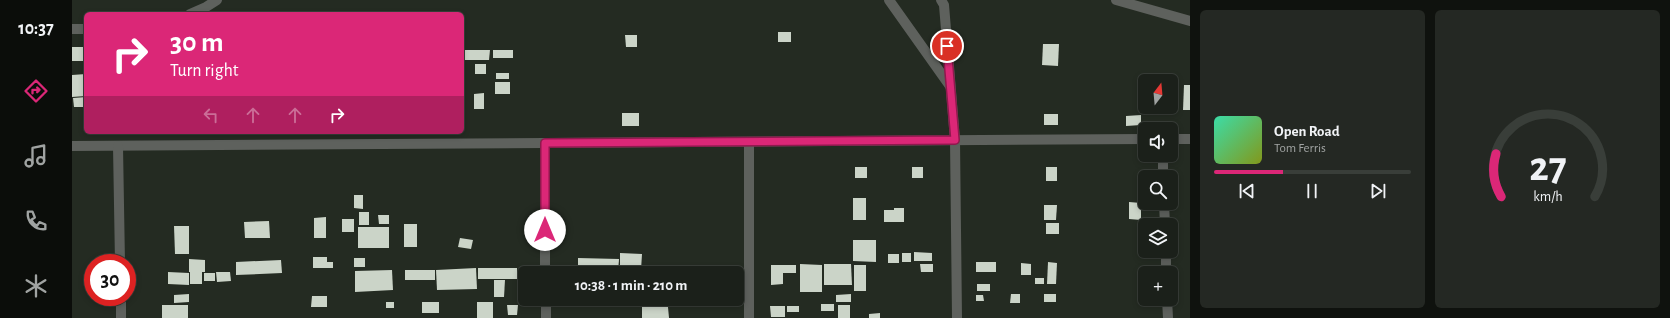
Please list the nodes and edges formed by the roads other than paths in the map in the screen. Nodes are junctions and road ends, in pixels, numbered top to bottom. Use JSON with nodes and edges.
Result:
{"nodes":[{"id":1,"x":217,"y":0,"type":"edge"},
{"id":2,"x":889,"y":0,"type":"edge"},
{"id":3,"x":942,"y":0,"type":"edge"},
{"id":4,"x":1116,"y":0,"type":"edge"},
{"id":5,"x":195,"y":12,"type":"edge"},
{"id":6,"x":1190,"y":21,"type":"edge"},
{"id":7,"x":72,"y":29,"type":"edge"},
{"id":8,"x":84,"y":29,"type":"edge"},
{"id":9,"x":950,"y":86,"type":"junction"},
{"id":10,"x":1138,"y":139,"type":"edge"},
{"id":11,"x":1178,"y":139,"type":"edge"},
{"id":12,"x":1190,"y":139,"type":"edge"},
{"id":13,"x":955,"y":140,"type":"junction"},
{"id":14,"x":748,"y":142,"type":"junction"},
{"id":15,"x":545,"y":143,"type":"junction"},
{"id":16,"x":72,"y":146,"type":"edge"},
{"id":17,"x":118,"y":146,"type":"junction"},
{"id":18,"x":120,"y":254,"type":"edge"},
{"id":19,"x":545,"y":266,"type":"edge"},
{"id":20,"x":121,"y":306,"type":"edge"},
{"id":21,"x":546,"y":306,"type":"edge"},
{"id":22,"x":1167,"y":306,"type":"edge"},
{"id":23,"x":121,"y":318,"type":"edge"},
{"id":24,"x":546,"y":318,"type":"edge"},
{"id":25,"x":748,"y":318,"type":"edge"},
{"id":26,"x":957,"y":318,"type":"edge"},
{"id":27,"x":1168,"y":318,"type":"edge"}],
"edges":[{"from":1,"to":5,"type":"street"},
{"from":2,"to":9,"type":"street"},
{"from":3,"to":9,"type":"street"},
{"from":4,"to":6,"type":"street"},
{"from":7,"to":8,"type":"street"},
{"from":9,"to":13,"type":"street"},
{"from":10,"to":13,"type":"street"},
{"from":11,"to":12,"type":"street"},
{"from":13,"to":14,"type":"street"},
{"from":13,"to":26,"type":"street"},
{"from":14,"to":15,"type":"street"},
{"from":14,"to":25,"type":"street"},
{"from":15,"to":17,"type":"street"},
{"from":15,"to":19,"type":"street"},
{"from":16,"to":17,"type":"street"},
{"from":17,"to":18,"type":"street"},
{"from":20,"to":23,"type":"street"},
{"from":21,"to":24,"type":"street"},
{"from":22,"to":27,"type":"street"}]}
